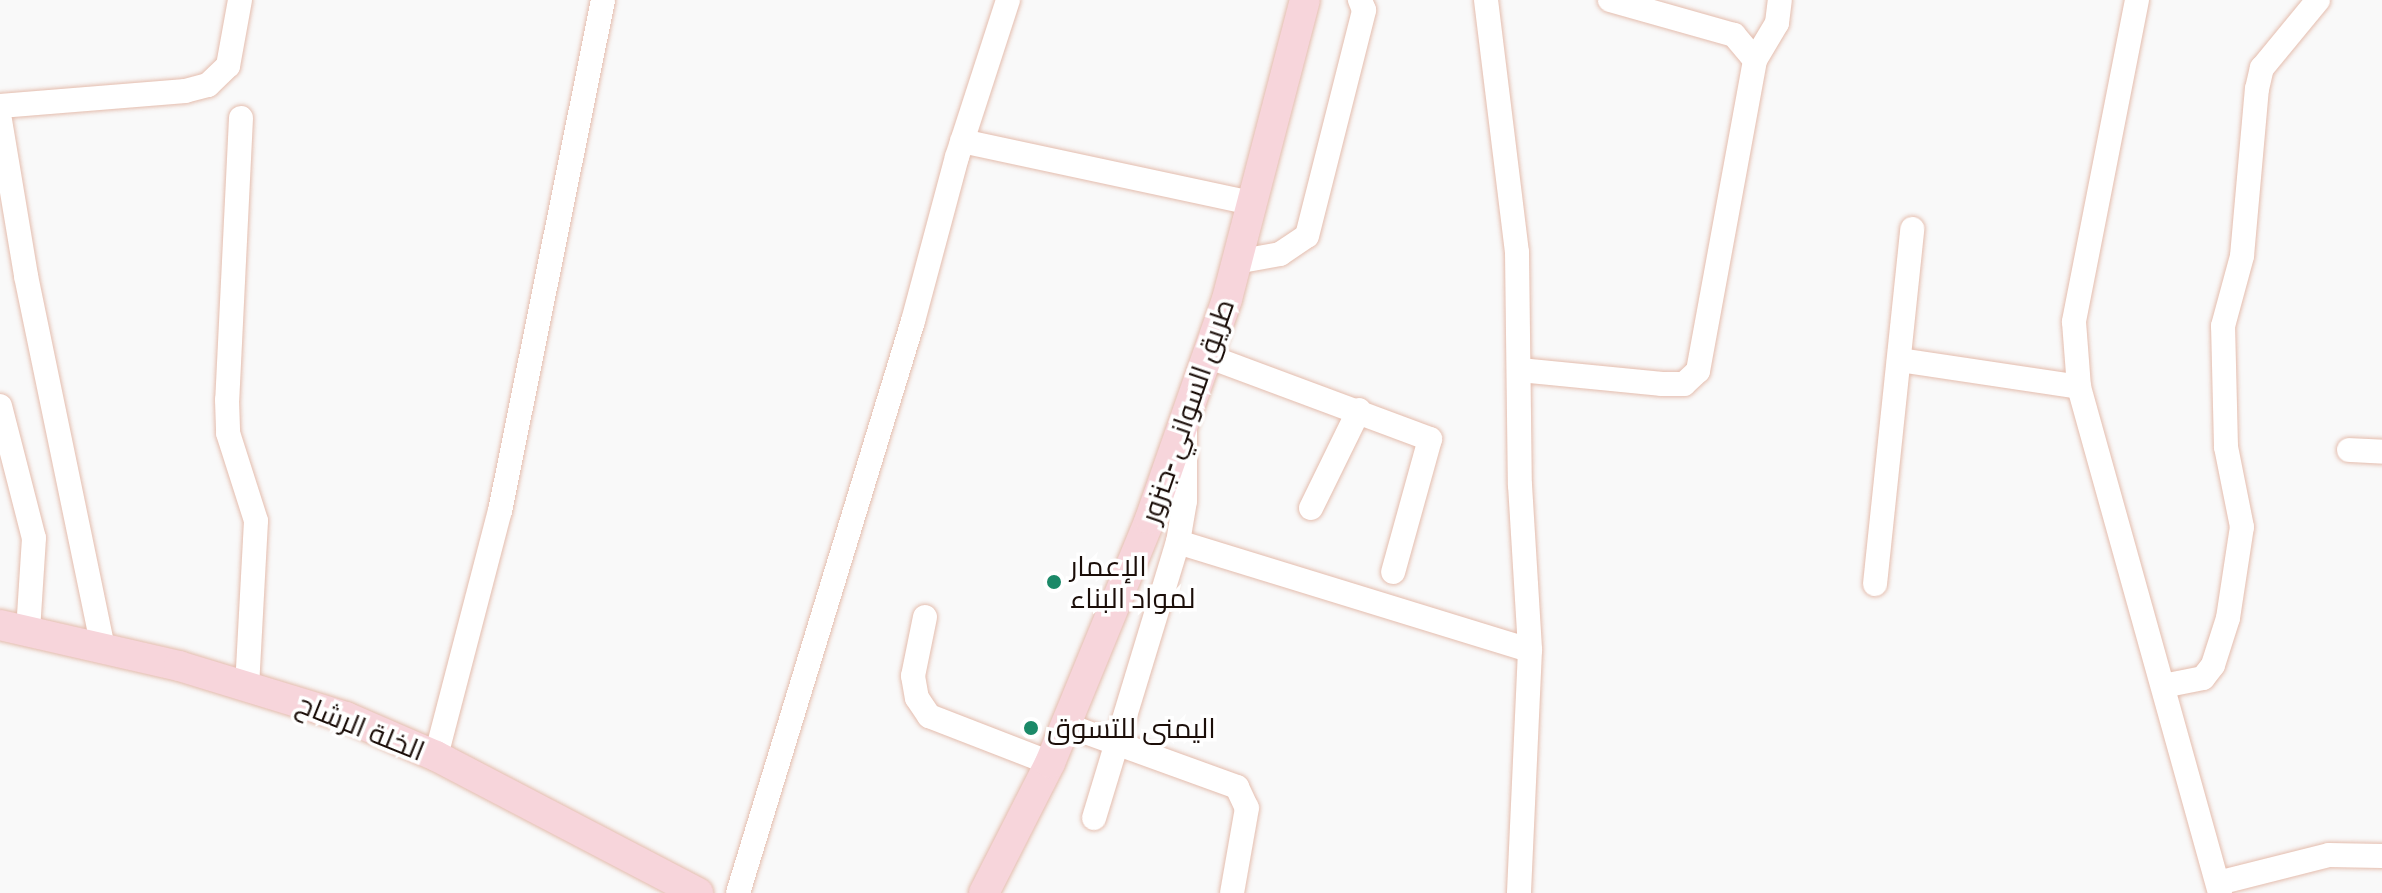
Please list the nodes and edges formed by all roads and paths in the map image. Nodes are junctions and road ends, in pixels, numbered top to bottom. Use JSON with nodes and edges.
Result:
{"nodes":[{"id":1,"x":240,"y":0,"type":"edge"},
{"id":2,"x":603,"y":0,"type":"edge"},
{"id":3,"x":1008,"y":0,"type":"edge"},
{"id":4,"x":1305,"y":0,"type":"edge"},
{"id":5,"x":1360,"y":0,"type":"edge"},
{"id":6,"x":1486,"y":0,"type":"edge"},
{"id":7,"x":1610,"y":0,"type":"edge"},
{"id":8,"x":1780,"y":0,"type":"edge"},
{"id":9,"x":2137,"y":0,"type":"edge"},
{"id":10,"x":2318,"y":0,"type":"edge"},
{"id":11,"x":1755,"y":60,"type":"junction"},
{"id":12,"x":0,"y":106,"type":"edge"},
{"id":13,"x":241,"y":118,"type":"dead end"},
{"id":14,"x":0,"y":120,"type":"edge"},
{"id":15,"x":962,"y":141,"type":"junction"},
{"id":16,"x":1252,"y":203,"type":"junction"},
{"id":17,"x":1912,"y":229,"type":"dead end"},
{"id":18,"x":1236,"y":262,"type":"junction"},
{"id":19,"x":1207,"y":356,"type":"junction"},
{"id":20,"x":1899,"y":360,"type":"junction"},
{"id":21,"x":1520,"y":370,"type":"junction"},
{"id":22,"x":2079,"y":387,"type":"junction"},
{"id":23,"x":0,"y":406,"type":"edge"},
{"id":24,"x":1359,"y":410,"type":"junction"},
{"id":25,"x":1185,"y":418,"type":"junction"},
{"id":26,"x":2349,"y":450,"type":"dead end"},
{"id":27,"x":2382,"y":452,"type":"edge"},
{"id":28,"x":1311,"y":508,"type":"dead end"},
{"id":29,"x":1178,"y":542,"type":"junction"},
{"id":30,"x":1393,"y":572,"type":"dead end"},
{"id":31,"x":1875,"y":584,"type":"dead end"},
{"id":32,"x":925,"y":617,"type":"dead end"},
{"id":33,"x":14,"y":628,"type":"edge"},
{"id":34,"x":103,"y":648,"type":"junction"},
{"id":35,"x":1530,"y":650,"type":"junction"},
{"id":36,"x":247,"y":685,"type":"junction"},
{"id":37,"x":2163,"y":686,"type":"junction"},
{"id":38,"x":1066,"y":725,"type":"junction"},
{"id":39,"x":1114,"y":741,"type":"junction"},
{"id":40,"x":436,"y":756,"type":"junction"},
{"id":41,"x":1050,"y":763,"type":"junction"},
{"id":42,"x":1094,"y":818,"type":"dead end"},
{"id":43,"x":2382,"y":856,"type":"edge"},
{"id":44,"x":2219,"y":888,"type":"edge"},
{"id":45,"x":698,"y":893,"type":"edge"},
{"id":46,"x":738,"y":893,"type":"edge"},
{"id":47,"x":984,"y":893,"type":"edge"},
{"id":48,"x":1232,"y":893,"type":"edge"},
{"id":49,"x":1519,"y":893,"type":"edge"}],
"edges":[{"from":1,"to":12,"type":"street"},
{"from":2,"to":40,"type":"street"},
{"from":3,"to":15,"type":"street"},
{"from":4,"to":16,"type":"main road","name":"طريق السواني -جنزور"},
{"from":5,"to":18,"type":"street"},
{"from":6,"to":21,"type":"street"},
{"from":7,"to":11,"type":"street"},
{"from":8,"to":11,"type":"street"},
{"from":9,"to":22,"type":"street"},
{"from":10,"to":37,"type":"street"},
{"from":11,"to":21,"type":"street"},
{"from":13,"to":36,"type":"street"},
{"from":14,"to":34,"type":"street"},
{"from":15,"to":16,"type":"street"},
{"from":15,"to":46,"type":"street"},
{"from":16,"to":18,"type":"main road","name":"طريق السواني -جنزور"},
{"from":17,"to":20,"type":"street"},
{"from":18,"to":19,"type":"main road","name":"طريق السواني -جنزور"},
{"from":19,"to":24,"type":"street"},
{"from":19,"to":25,"type":"main road","name":"طريق السواني -جنزور"},
{"from":20,"to":22,"type":"street"},
{"from":20,"to":31,"type":"street"},
{"from":21,"to":35,"type":"street"},
{"from":22,"to":37,"type":"street"},
{"from":23,"to":33,"type":"street"},
{"from":24,"to":28,"type":"street"},
{"from":24,"to":30,"type":"street"},
{"from":25,"to":29,"type":"street"},
{"from":25,"to":38,"type":"main road","name":"طريق السواني -جنزور"},
{"from":26,"to":27,"type":"street"},
{"from":29,"to":35,"type":"street"},
{"from":29,"to":39,"type":"street"},
{"from":32,"to":41,"type":"street"},
{"from":33,"to":34,"type":"main road","name":"الخلة الرشاح"},
{"from":34,"to":36,"type":"main road","name":"الخلة الرشاح"},
{"from":35,"to":49,"type":"street"},
{"from":36,"to":40,"type":"main road","name":"الخلة الرشاح"},
{"from":37,"to":44,"type":"street"},
{"from":38,"to":39,"type":"street"},
{"from":38,"to":41,"type":"main road","name":"طريق السواني -جنزور"},
{"from":39,"to":42,"type":"street"},
{"from":39,"to":48,"type":"street"},
{"from":40,"to":45,"type":"main road","name":"الخلة الرشاح"},
{"from":41,"to":47,"type":"main road","name":"طريق السواني -جنزور"},
{"from":43,"to":44,"type":"street"}]}
